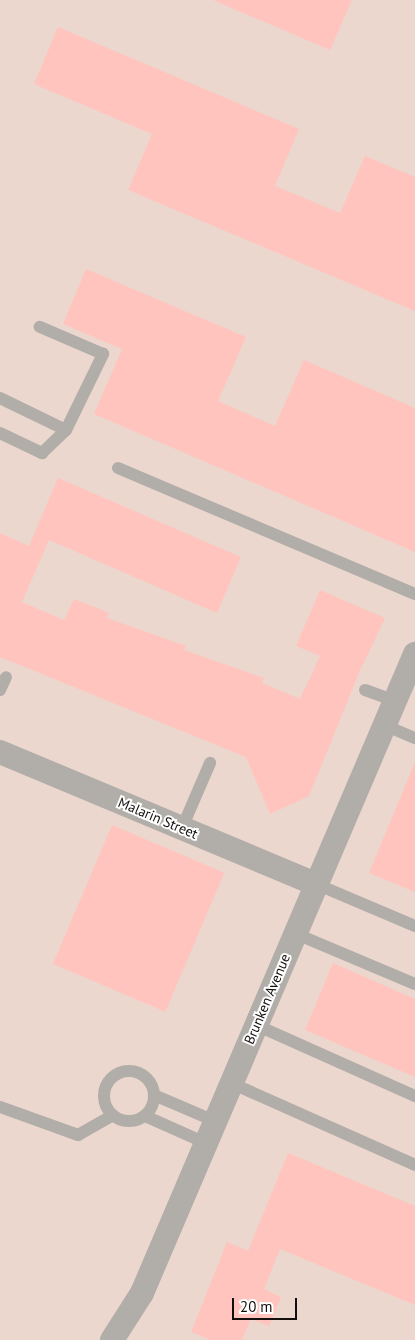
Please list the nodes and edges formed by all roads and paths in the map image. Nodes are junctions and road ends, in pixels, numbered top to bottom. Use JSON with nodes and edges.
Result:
{"nodes":[{"id":1,"x":40,"y":327,"type":"dead end"},
{"id":2,"x":0,"y":398,"type":"edge"},
{"id":3,"x":66,"y":430,"type":"junction"},
{"id":4,"x":0,"y":433,"type":"edge"},
{"id":5,"x":118,"y":468,"type":"dead end"},
{"id":6,"x":415,"y":594,"type":"edge"},
{"id":7,"x":414,"y":658,"type":"edge"},
{"id":8,"x":6,"y":677,"type":"dead end"},
{"id":9,"x":0,"y":690,"type":"edge"},
{"id":10,"x":364,"y":690,"type":"dead end"},
{"id":11,"x":395,"y":701,"type":"junction"},
{"id":12,"x":384,"y":725,"type":"junction"},
{"id":13,"x":415,"y":738,"type":"edge"},
{"id":14,"x":0,"y":752,"type":"edge"},
{"id":15,"x":210,"y":763,"type":"dead end"},
{"id":16,"x":182,"y":828,"type":"junction"},
{"id":17,"x":316,"y":884,"type":"junction"},
{"id":18,"x":415,"y":926,"type":"edge"},
{"id":19,"x":294,"y":933,"type":"junction"},
{"id":20,"x":415,"y":984,"type":"edge"},
{"id":21,"x":256,"y":1024,"type":"junction"},
{"id":22,"x":232,"y":1083,"type":"junction"},
{"id":23,"x":154,"y":1095,"type":"junction"},
{"id":24,"x":415,"y":1096,"type":"edge"},
{"id":25,"x":0,"y":1107,"type":"edge"},
{"id":26,"x":113,"y":1115,"type":"junction"},
{"id":27,"x":145,"y":1116,"type":"junction"},
{"id":28,"x":216,"y":1121,"type":"junction"},
{"id":29,"x":206,"y":1144,"type":"junction"},
{"id":30,"x":415,"y":1165,"type":"edge"},
{"id":31,"x":112,"y":1340,"type":"edge"}],
"edges":[{"from":1,"to":3,"type":"lane"},
{"from":2,"to":3,"type":"lane"},
{"from":3,"to":4,"type":"lane"},
{"from":5,"to":6,"type":"lane"},
{"from":7,"to":11,"type":"street","name":"Brunken Avenue"},
{"from":8,"to":9,"type":"lane"},
{"from":10,"to":11,"type":"lane"},
{"from":11,"to":12,"type":"street","name":"Brunken Avenue"},
{"from":12,"to":13,"type":"lane"},
{"from":12,"to":17,"type":"street","name":"Brunken Avenue"},
{"from":14,"to":16,"type":"street","name":"Malarin Street"},
{"from":15,"to":16,"type":"lane"},
{"from":16,"to":17,"type":"street","name":"Malarin Street"},
{"from":17,"to":18,"type":"lane"},
{"from":17,"to":19,"type":"street","name":"Brunken Avenue"},
{"from":19,"to":20,"type":"lane"},
{"from":19,"to":21,"type":"street","name":"Brunken Avenue"},
{"from":21,"to":22,"type":"street","name":"Brunken Avenue"},
{"from":21,"to":24,"type":"lane"},
{"from":22,"to":28,"type":"street","name":"Brunken Avenue"},
{"from":22,"to":30,"type":"lane"},
{"from":23,"to":26,"type":"lane"},
{"from":23,"to":27,"type":"lane"},
{"from":23,"to":28,"type":"lane"},
{"from":25,"to":26,"type":"lane"},
{"from":26,"to":27,"type":"lane"},
{"from":27,"to":29,"type":"lane"},
{"from":28,"to":29,"type":"street","name":"Brunken Avenue"},
{"from":29,"to":31,"type":"street","name":"Brunken Avenue"}]}
